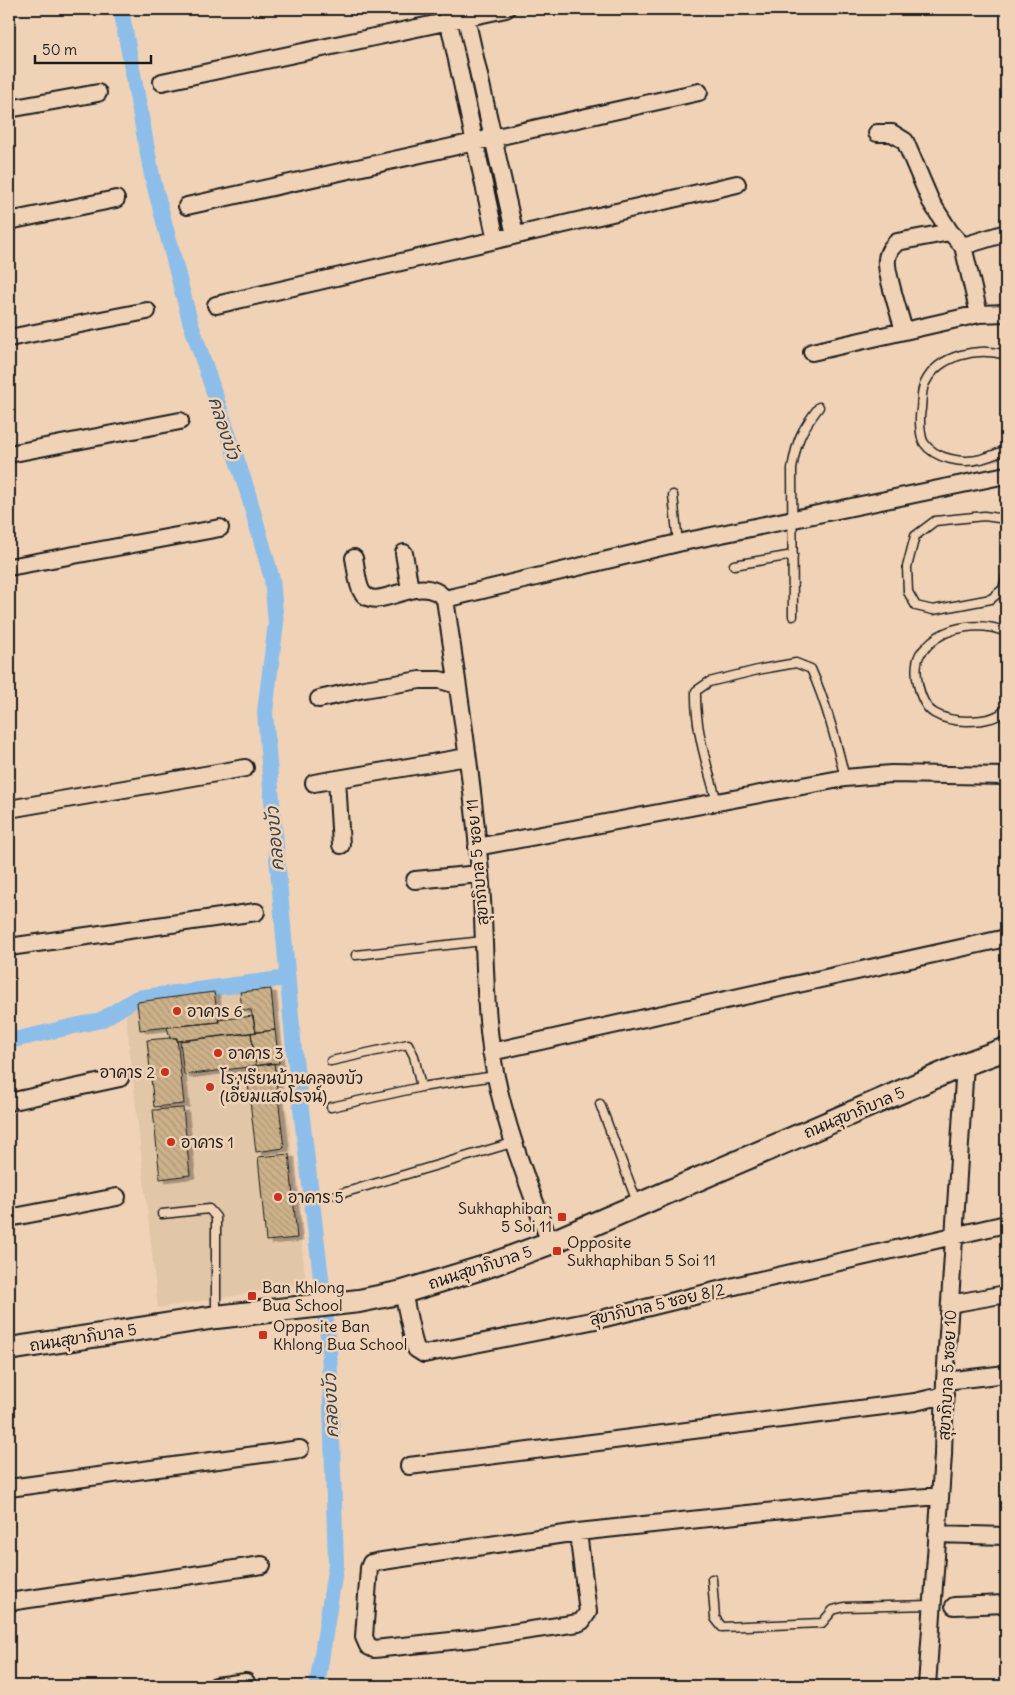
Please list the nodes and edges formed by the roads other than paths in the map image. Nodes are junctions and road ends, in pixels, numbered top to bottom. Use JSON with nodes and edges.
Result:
{"nodes":[{"id":1,"x":506,"y":9,"type":"edge"},
{"id":2,"x":465,"y":13,"type":"edge"},
{"id":3,"x":447,"y":15,"type":"edge"},
{"id":4,"x":162,"y":82,"type":"dead end"},
{"id":5,"x":699,"y":92,"type":"dead end"},
{"id":6,"x":98,"y":93,"type":"dead end"},
{"id":7,"x":9,"y":109,"type":"edge"},
{"id":8,"x":877,"y":134,"type":"dead end"},
{"id":9,"x":492,"y":137,"type":"junction"},
{"id":10,"x":475,"y":141,"type":"junction"},
{"id":11,"x":737,"y":184,"type":"dead end"},
{"id":12,"x":116,"y":199,"type":"dead end"},
{"id":13,"x":187,"y":206,"type":"dead end"},
{"id":14,"x":9,"y":221,"type":"edge"},
{"id":15,"x":950,"y":232,"type":"junction"},
{"id":16,"x":1006,"y":234,"type":"edge"},
{"id":17,"x":515,"y":235,"type":"junction"},
{"id":18,"x":496,"y":240,"type":"junction"},
{"id":19,"x":963,"y":246,"type":"junction"},
{"id":20,"x":216,"y":305,"type":"dead end"},
{"id":21,"x":147,"y":311,"type":"dead end"},
{"id":22,"x":1006,"y":312,"type":"edge"},
{"id":23,"x":978,"y":314,"type":"junction"},
{"id":24,"x":904,"y":331,"type":"junction"},
{"id":25,"x":9,"y":338,"type":"edge"},
{"id":26,"x":812,"y":352,"type":"dead end"},
{"id":27,"x":1006,"y":355,"type":"edge"},
{"id":28,"x":819,"y":407,"type":"dead end"},
{"id":29,"x":180,"y":420,"type":"dead end"},
{"id":30,"x":1006,"y":450,"type":"edge"},
{"id":31,"x":9,"y":454,"type":"edge"},
{"id":32,"x":1006,"y":475,"type":"edge"},
{"id":33,"x":673,"y":495,"type":"dead end"},
{"id":34,"x":792,"y":519,"type":"junction"},
{"id":35,"x":1006,"y":519,"type":"edge"},
{"id":36,"x":220,"y":528,"type":"dead end"},
{"id":37,"x":678,"y":543,"type":"junction"},
{"id":38,"x":404,"y":553,"type":"dead end"},
{"id":39,"x":793,"y":555,"type":"junction"},
{"id":40,"x":354,"y":558,"type":"dead end"},
{"id":41,"x":734,"y":565,"type":"dead end"},
{"id":42,"x":9,"y":567,"type":"edge"},
{"id":43,"x":1006,"y":578,"type":"edge"},
{"id":44,"x":410,"y":590,"type":"junction"},
{"id":45,"x":445,"y":599,"type":"junction"},
{"id":46,"x":793,"y":616,"type":"dead end"},
{"id":47,"x":1006,"y":632,"type":"edge"},
{"id":48,"x":457,"y":685,"type":"junction"},
{"id":49,"x":319,"y":699,"type":"dead end"},
{"id":50,"x":1006,"y":709,"type":"edge"},
{"id":51,"x":467,"y":757,"type":"junction"},
{"id":52,"x":245,"y":768,"type":"dead end"},
{"id":53,"x":1006,"y":776,"type":"edge"},
{"id":54,"x":845,"y":778,"type":"junction"},
{"id":55,"x":337,"y":779,"type":"junction"},
{"id":56,"x":314,"y":782,"type":"dead end"},
{"id":57,"x":717,"y":802,"type":"junction"},
{"id":58,"x":9,"y":809,"type":"edge"},
{"id":59,"x":341,"y":845,"type":"dead end"},
{"id":60,"x":477,"y":847,"type":"junction"},
{"id":61,"x":480,"y":874,"type":"junction"},
{"id":62,"x":415,"y":880,"type":"dead end"},
{"id":63,"x":256,"y":912,"type":"dead end"},
{"id":64,"x":1006,"y":938,"type":"edge"},
{"id":65,"x":483,"y":941,"type":"junction"},
{"id":66,"x":9,"y":946,"type":"edge"},
{"id":67,"x":356,"y":955,"type":"dead end"},
{"id":68,"x":1006,"y":1049,"type":"edge"},
{"id":69,"x":491,"y":1052,"type":"junction"},
{"id":70,"x":331,"y":1061,"type":"dead end"},
{"id":71,"x":966,"y":1064,"type":"junction"},
{"id":72,"x":495,"y":1076,"type":"junction"},
{"id":73,"x":120,"y":1078,"type":"dead end"},
{"id":74,"x":421,"y":1087,"type":"junction"},
{"id":75,"x":9,"y":1102,"type":"edge"},
{"id":76,"x":600,"y":1104,"type":"dead end"},
{"id":77,"x":331,"y":1108,"type":"dead end"},
{"id":78,"x":512,"y":1143,"type":"junction"},
{"id":79,"x":336,"y":1194,"type":"dead end"},
{"id":80,"x":118,"y":1197,"type":"dead end"},
{"id":81,"x":638,"y":1204,"type":"junction"},
{"id":82,"x":162,"y":1214,"type":"dead end"},
{"id":83,"x":9,"y":1218,"type":"edge"},
{"id":84,"x":1006,"y":1224,"type":"edge"},
{"id":85,"x":955,"y":1236,"type":"junction"},
{"id":86,"x":550,"y":1243,"type":"junction"},
{"id":87,"x":403,"y":1292,"type":"junction"},
{"id":88,"x":1006,"y":1294,"type":"edge"},
{"id":89,"x":950,"y":1304,"type":"junction"},
{"id":90,"x":216,"y":1317,"type":"junction"},
{"id":91,"x":9,"y":1349,"type":"edge"},
{"id":92,"x":1006,"y":1374,"type":"edge"},
{"id":93,"x":945,"y":1388,"type":"junction"},
{"id":94,"x":300,"y":1449,"type":"dead end"},
{"id":95,"x":409,"y":1466,"type":"dead end"},
{"id":96,"x":9,"y":1488,"type":"edge"},
{"id":97,"x":940,"y":1496,"type":"junction"},
{"id":98,"x":578,"y":1532,"type":"junction"},
{"id":99,"x":937,"y":1534,"type":"junction"},
{"id":100,"x":1006,"y":1536,"type":"edge"},
{"id":101,"x":262,"y":1565,"type":"dead end"},
{"id":102,"x":712,"y":1579,"type":"dead end"},
{"id":103,"x":9,"y":1602,"type":"edge"},
{"id":104,"x":1006,"y":1604,"type":"edge"},
{"id":105,"x":932,"y":1605,"type":"junction"},
{"id":106,"x":954,"y":1606,"type":"dead end"},
{"id":107,"x":246,"y":1682,"type":"dead end"},
{"id":108,"x":216,"y":1686,"type":"edge"},
{"id":109,"x":927,"y":1686,"type":"edge"}],
"edges":[{"from":1,"to":2,"type":"street"},
{"from":2,"to":3,"type":"street"},
{"from":2,"to":9,"type":"street"},
{"from":3,"to":4,"type":"street"},
{"from":3,"to":10,"type":"street"},
{"from":5,"to":9,"type":"street"},
{"from":6,"to":7,"type":"street"},
{"from":8,"to":15,"type":"street"},
{"from":9,"to":10,"type":"street"},
{"from":9,"to":17,"type":"street"},
{"from":10,"to":13,"type":"street"},
{"from":10,"to":18,"type":"street"},
{"from":11,"to":17,"type":"street"},
{"from":12,"to":14,"type":"street"},
{"from":15,"to":19,"type":"street"},
{"from":15,"to":24,"type":"street"},
{"from":16,"to":19,"type":"street"},
{"from":17,"to":18,"type":"street"},
{"from":18,"to":20,"type":"street"},
{"from":19,"to":23,"type":"street"},
{"from":21,"to":25,"type":"street"},
{"from":22,"to":23,"type":"street"},
{"from":23,"to":24,"type":"street"},
{"from":24,"to":26,"type":"street"},
{"from":27,"to":30,"type":"lane"},
{"from":28,"to":34,"type":"lane"},
{"from":29,"to":31,"type":"street"},
{"from":32,"to":34,"type":"street"},
{"from":33,"to":37,"type":"lane"},
{"from":34,"to":37,"type":"street"},
{"from":34,"to":39,"type":"lane"},
{"from":35,"to":43,"type":"lane"},
{"from":36,"to":42,"type":"street"},
{"from":37,"to":45,"type":"street"},
{"from":38,"to":44,"type":"street"},
{"from":39,"to":41,"type":"lane"},
{"from":39,"to":46,"type":"lane"},
{"from":40,"to":44,"type":"street"},
{"from":44,"to":45,"type":"street"},
{"from":45,"to":48,"type":"street","name":"สุขาภิบาล 5 ซอย 11"},
{"from":47,"to":50,"type":"lane"},
{"from":48,"to":49,"type":"street"},
{"from":48,"to":51,"type":"street","name":"สุขาภิบาล 5 ซอย 11"},
{"from":51,"to":55,"type":"street"},
{"from":51,"to":60,"type":"street","name":"สุขาภิบาล 5 ซอย 11"},
{"from":52,"to":58,"type":"street"},
{"from":53,"to":54,"type":"street"},
{"from":54,"to":57,"type":"street"},
{"from":54,"to":57,"type":"lane"},
{"from":55,"to":56,"type":"street"},
{"from":55,"to":59,"type":"street"},
{"from":57,"to":60,"type":"street"},
{"from":60,"to":61,"type":"street","name":"สุขาภิบาล 5 ซอย 11"},
{"from":61,"to":62,"type":"street"},
{"from":61,"to":65,"type":"street","name":"สุขาภิบาล 5 ซอย 11"},
{"from":63,"to":66,"type":"street"},
{"from":64,"to":69,"type":"street"},
{"from":65,"to":67,"type":"lane"},
{"from":65,"to":69,"type":"street","name":"สุขาภิบาล 5 ซอย 11"},
{"from":68,"to":71,"type":"street","name":"ถนนสุขาภิบาล 5"},
{"from":69,"to":72,"type":"street","name":"สุขาภิบาล 5 ซอย 11"},
{"from":70,"to":74,"type":"lane"},
{"from":71,"to":81,"type":"street","name":"ถนนสุขาภิบาล 5"},
{"from":71,"to":85,"type":"street","name":"สุขาภิบาล 5 ซอย 10"},
{"from":72,"to":74,"type":"lane"},
{"from":72,"to":78,"type":"street","name":"สุขาภิบาล 5 ซอย 11"},
{"from":73,"to":75,"type":"street"},
{"from":74,"to":77,"type":"lane"},
{"from":76,"to":81,"type":"lane"},
{"from":78,"to":79,"type":"lane"},
{"from":78,"to":86,"type":"street","name":"สุขาภิบาล 5 ซอย 11"},
{"from":80,"to":83,"type":"street"},
{"from":81,"to":86,"type":"street","name":"ถนนสุขาภิบาล 5"},
{"from":82,"to":90,"type":"lane"},
{"from":84,"to":85,"type":"street","name":"สุขาภิบาล 5 ซอย 8/2"},
{"from":85,"to":87,"type":"street","name":"สุขาภิบาล 5 ซอย 8/2"},
{"from":85,"to":89,"type":"street","name":"สุขาภิบาล 5 ซอย 10"},
{"from":86,"to":87,"type":"street","name":"ถนนสุขาภิบาล 5"},
{"from":87,"to":90,"type":"street","name":"ถนนสุขาภิบาล 5"},
{"from":88,"to":89,"type":"street"},
{"from":89,"to":93,"type":"street","name":"สุขาภิบาล 5 ซอย 10"},
{"from":90,"to":91,"type":"street","name":"ถนนสุขาภิบาล 5"},
{"from":92,"to":93,"type":"street"},
{"from":93,"to":95,"type":"street"},
{"from":93,"to":97,"type":"street","name":"สุขาภิบาล 5 ซอย 10"},
{"from":94,"to":96,"type":"street"},
{"from":97,"to":98,"type":"street"},
{"from":97,"to":99,"type":"street","name":"สุขาภิบาล 5 ซอย 10"},
{"from":98,"to":98,"type":"street"},
{"from":99,"to":100,"type":"street"},
{"from":99,"to":105,"type":"street","name":"สุขาภิบาล 5 ซอย 10"},
{"from":101,"to":103,"type":"street"},
{"from":102,"to":105,"type":"lane"},
{"from":104,"to":106,"type":"street"},
{"from":105,"to":109,"type":"street","name":"สุขาภิบาล 5 ซอย 10"},
{"from":107,"to":108,"type":"street"}]}
